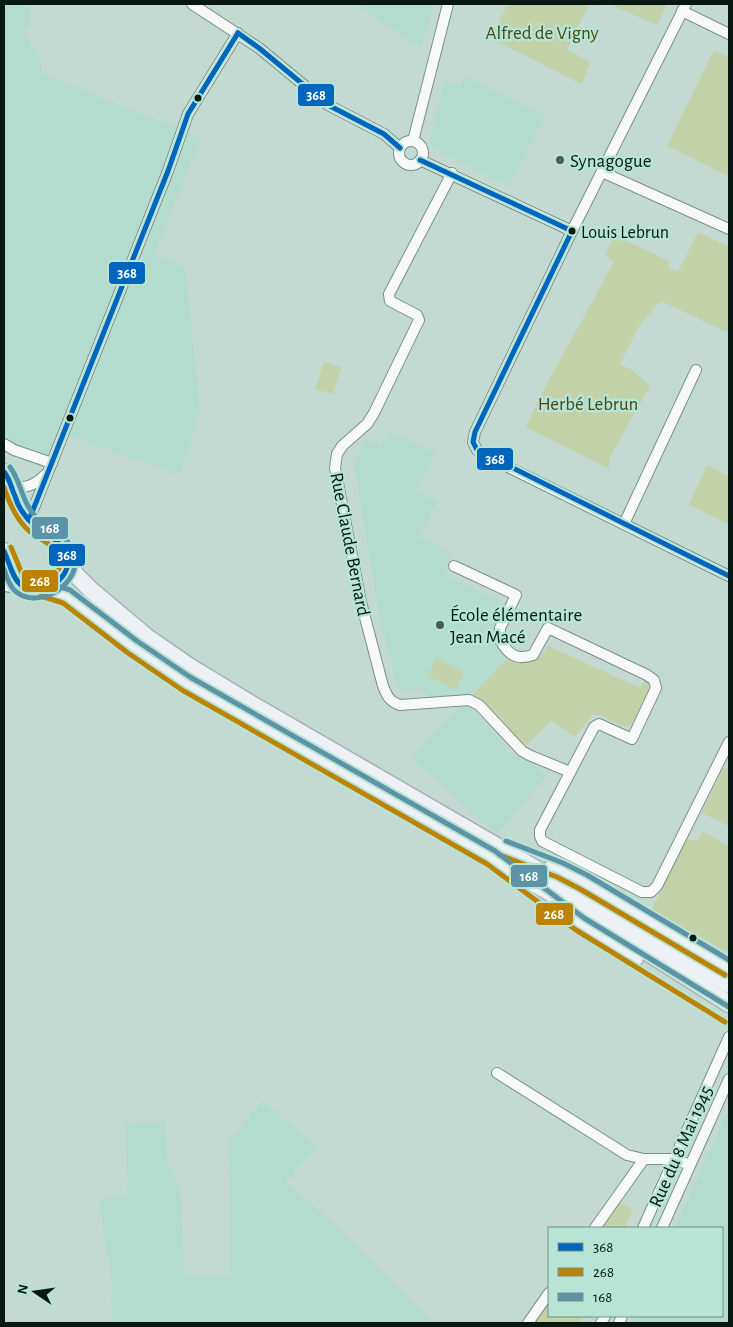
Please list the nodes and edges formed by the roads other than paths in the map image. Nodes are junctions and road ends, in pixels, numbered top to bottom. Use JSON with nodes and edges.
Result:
{"nodes":[{"id":1,"x":192,"y":4,"type":"edge"},
{"id":2,"x":448,"y":4,"type":"edge"},
{"id":3,"x":684,"y":7,"type":"edge"},
{"id":4,"x":238,"y":33,"type":"junction"},
{"id":5,"x":729,"y":34,"type":"edge"},
{"id":6,"x":413,"y":141,"type":"junction"},
{"id":7,"x":400,"y":148,"type":"junction"},
{"id":8,"x":420,"y":160,"type":"junction"},
{"id":9,"x":602,"y":172,"type":"junction"},
{"id":10,"x":452,"y":174,"type":"junction"},
{"id":11,"x":729,"y":229,"type":"edge"},
{"id":12,"x":572,"y":231,"type":"junction"},
{"id":13,"x":696,"y":370,"type":"dead end"},
{"id":14,"x":4,"y":444,"type":"edge"},
{"id":15,"x":51,"y":467,"type":"junction"},
{"id":16,"x":8,"y":479,"type":"edge"},
{"id":17,"x":29,"y":520,"type":"junction"},
{"id":18,"x":624,"y":524,"type":"junction"},
{"id":19,"x":4,"y":551,"type":"edge"},
{"id":20,"x":68,"y":563,"type":"junction"},
{"id":21,"x":454,"y":566,"type":"dead end"},
{"id":22,"x":729,"y":576,"type":"edge"},
{"id":23,"x":4,"y":583,"type":"edge"},
{"id":24,"x":21,"y":586,"type":"junction"},
{"id":25,"x":43,"y":589,"type":"junction"},
{"id":26,"x":729,"y":742,"type":"edge"},
{"id":27,"x":570,"y":772,"type":"junction"},
{"id":28,"x":493,"y":852,"type":"junction"},
{"id":29,"x":729,"y":969,"type":"edge"},
{"id":30,"x":729,"y":985,"type":"edge"},
{"id":31,"x":729,"y":1004,"type":"edge"},
{"id":32,"x":729,"y":1016,"type":"edge"},
{"id":33,"x":729,"y":1037,"type":"edge"},
{"id":34,"x":497,"y":1072,"type":"dead end"},
{"id":35,"x":729,"y":1078,"type":"edge"},
{"id":36,"x":644,"y":1159,"type":"junction"},
{"id":37,"x":674,"y":1159,"type":"junction"},
{"id":38,"x":690,"y":1165,"type":"junction"},
{"id":39,"x":596,"y":1227,"type":"edge"},
{"id":40,"x":643,"y":1227,"type":"edge"},
{"id":41,"x":662,"y":1227,"type":"edge"},
{"id":42,"x":548,"y":1294,"type":"edge"},
{"id":43,"x":528,"y":1323,"type":"edge"}],
"edges":[{"from":1,"to":4,"type":"street"},
{"from":2,"to":6,"type":"street"},
{"from":3,"to":5,"type":"street"},
{"from":3,"to":9,"type":"street"},
{"from":4,"to":7,"type":"street"},
{"from":4,"to":15,"type":"street"},
{"from":6,"to":7,"type":"street"},
{"from":6,"to":8,"type":"street"},
{"from":7,"to":8,"type":"street"},
{"from":8,"to":10,"type":"street"},
{"from":9,"to":11,"type":"street"},
{"from":9,"to":12,"type":"street"},
{"from":10,"to":12,"type":"street"},
{"from":10,"to":27,"type":"street","name":"Rue Claude Bernard"},
{"from":12,"to":18,"type":"street"},
{"from":13,"to":18,"type":"street"},
{"from":14,"to":15,"type":"street"},
{"from":15,"to":16,"type":"street"},
{"from":15,"to":17,"type":"street"},
{"from":16,"to":17,"type":"main road"},
{"from":17,"to":20,"type":"main road"},
{"from":18,"to":22,"type":"street"},
{"from":19,"to":24,"type":"main road"},
{"from":20,"to":25,"type":"main road"},
{"from":20,"to":28,"type":"main road"},
{"from":21,"to":27,"type":"street"},
{"from":23,"to":24,"type":"main road"},
{"from":24,"to":25,"type":"main road"},
{"from":25,"to":28,"type":"main road"},
{"from":26,"to":27,"type":"street"},
{"from":28,"to":29,"type":"main road"},
{"from":28,"to":30,"type":"main road"},
{"from":28,"to":31,"type":"main road"},
{"from":28,"to":32,"type":"main road"},
{"from":33,"to":37,"type":"street","name":"Rue du 8 Mai 1945"},
{"from":34,"to":36,"type":"street"},
{"from":35,"to":38,"type":"street","name":"Rue du 8 Mai 1945"},
{"from":36,"to":37,"type":"street"},
{"from":36,"to":39,"type":"street"},
{"from":37,"to":38,"type":"street"},
{"from":37,"to":40,"type":"street","name":"Rue du 8 Mai 1945"},
{"from":38,"to":41,"type":"street","name":"Rue du 8 Mai 1945"},
{"from":42,"to":43,"type":"street"}]}
